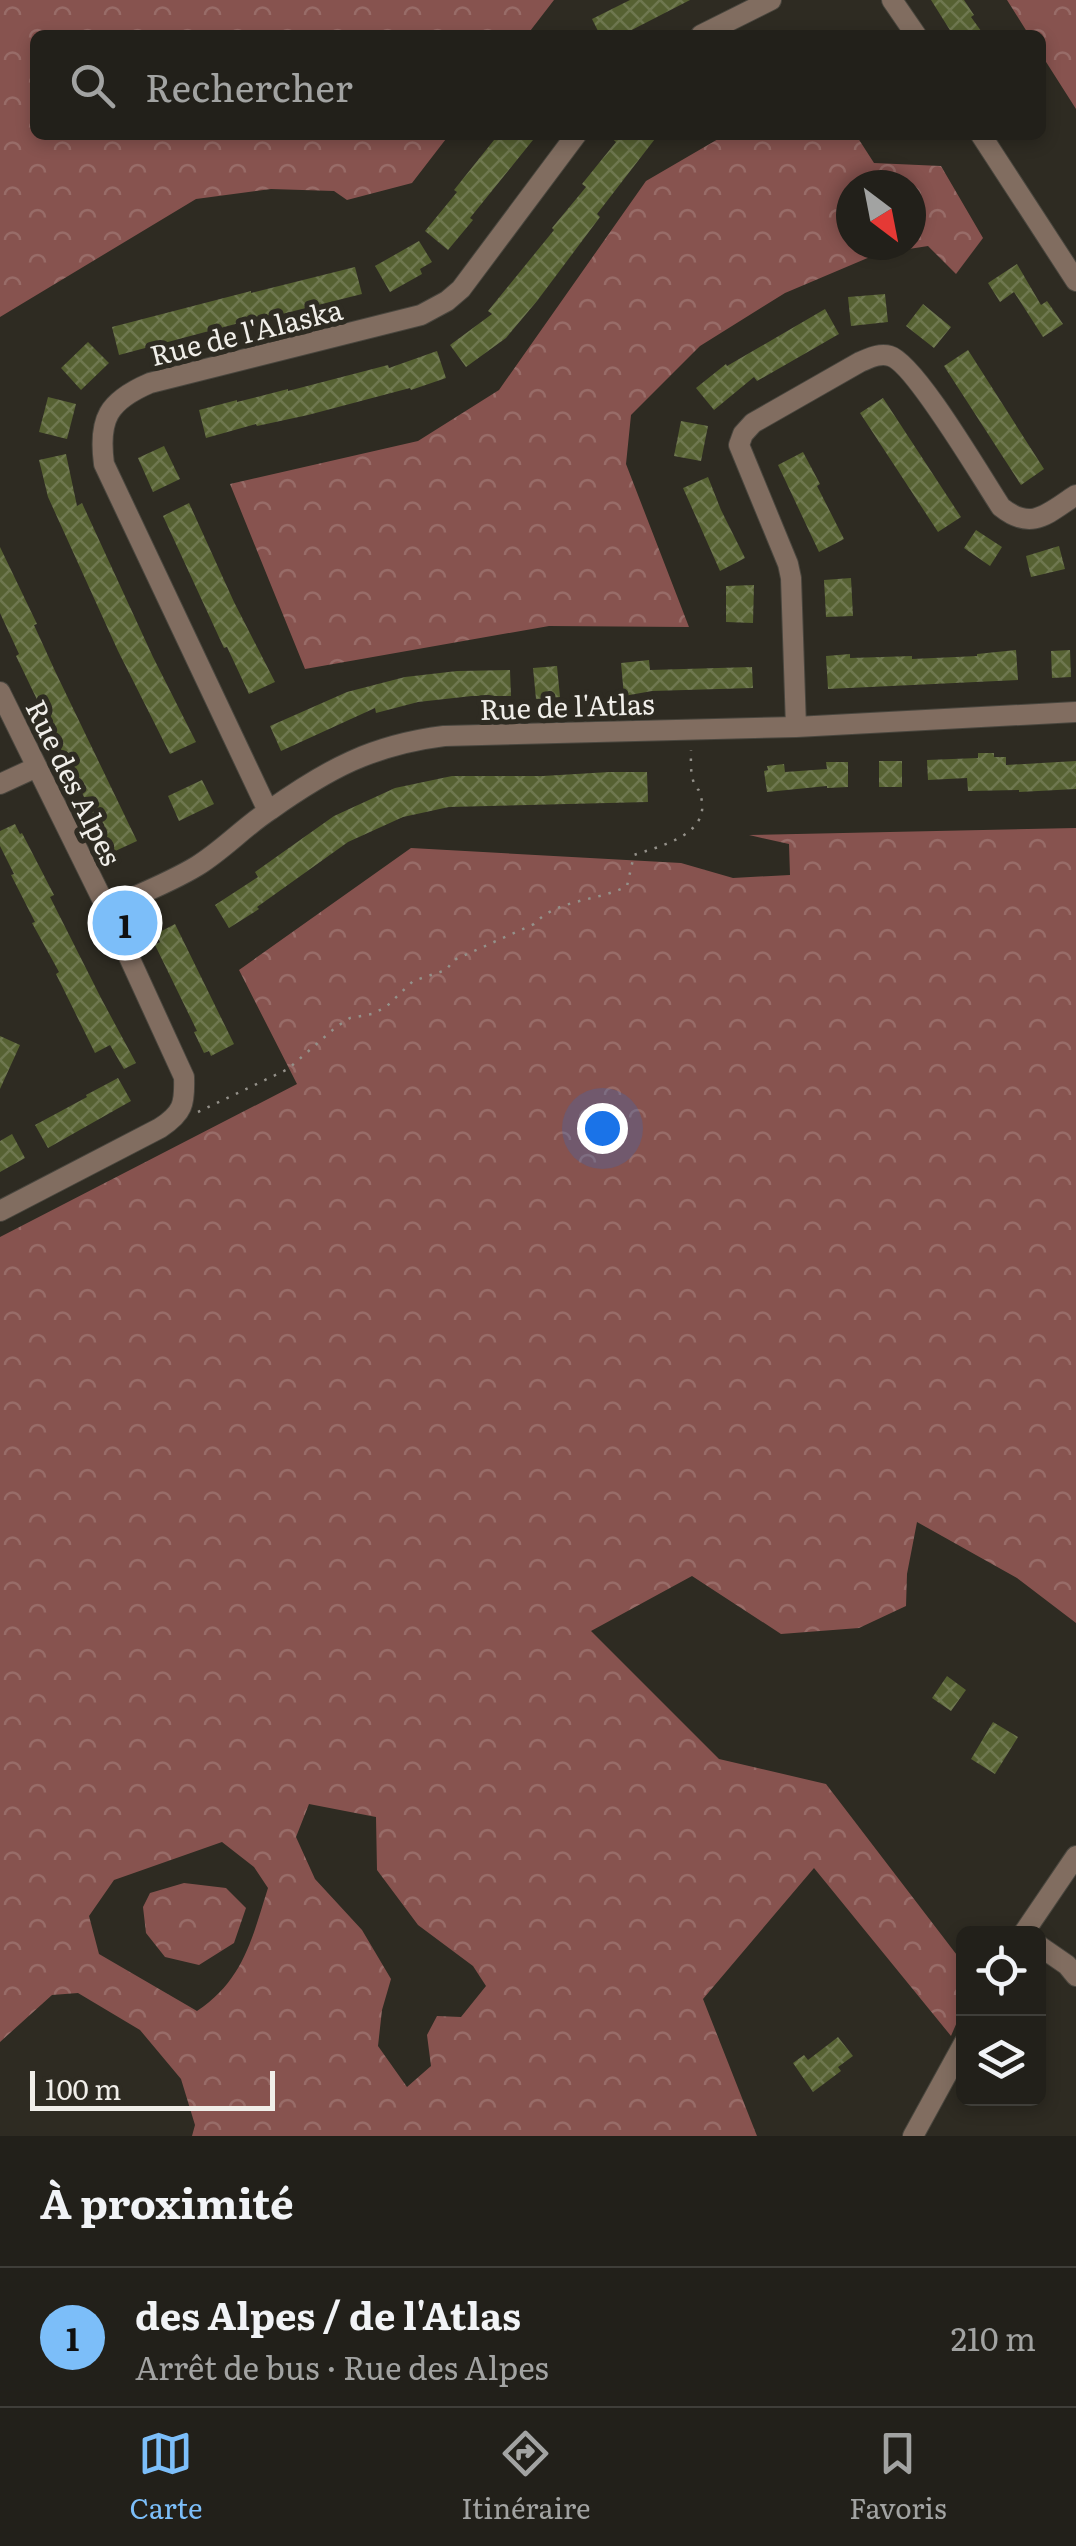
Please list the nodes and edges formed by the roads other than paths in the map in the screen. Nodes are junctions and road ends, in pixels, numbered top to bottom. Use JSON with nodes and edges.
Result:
{"nodes":[{"id":1,"x":771,"y":0,"type":"edge"},
{"id":2,"x":892,"y":0,"type":"edge"},
{"id":3,"x":711,"y":30,"type":"edge"},
{"id":4,"x":913,"y":30,"type":"edge"},
{"id":5,"x":572,"y":140,"type":"edge"},
{"id":6,"x":984,"y":140,"type":"edge"},
{"id":7,"x":1076,"y":282,"type":"edge"},
{"id":8,"x":1076,"y":496,"type":"edge"},
{"id":9,"x":0,"y":692,"type":"edge"},
{"id":10,"x":1076,"y":712,"type":"edge"},
{"id":11,"x":796,"y":727,"type":"junction"},
{"id":12,"x":36,"y":768,"type":"junction"},
{"id":13,"x":0,"y":784,"type":"edge"},
{"id":14,"x":268,"y":811,"type":"junction"},
{"id":15,"x":106,"y":909,"type":"junction"},
{"id":16,"x":0,"y":1212,"type":"edge"},
{"id":17,"x":1076,"y":1856,"type":"edge"},
{"id":18,"x":1029,"y":1926,"type":"edge"},
{"id":19,"x":1046,"y":1950,"type":"edge"},
{"id":20,"x":1076,"y":1976,"type":"edge"},
{"id":21,"x":956,"y":2058,"type":"edge"},
{"id":22,"x":913,"y":2136,"type":"edge"}],
"edges":[{"from":1,"to":3,"type":"street"},
{"from":2,"to":4,"type":"street"},
{"from":5,"to":14,"type":"street","name":"Rue de l'Alaska"},
{"from":6,"to":7,"type":"street"},
{"from":8,"to":11,"type":"street"},
{"from":9,"to":12,"type":"street","name":"Rue des Alpes"},
{"from":10,"to":11,"type":"street","name":"Rue de l'Atlas"},
{"from":11,"to":14,"type":"street","name":"Rue de l'Atlas"},
{"from":12,"to":13,"type":"street"},
{"from":12,"to":15,"type":"street","name":"Rue des Alpes"},
{"from":14,"to":15,"type":"street","name":"Rue de l'Atlas"},
{"from":15,"to":16,"type":"street","name":"Rue des Alpes"},
{"from":17,"to":18,"type":"street"},
{"from":19,"to":20,"type":"street"},
{"from":21,"to":22,"type":"street"}]}
